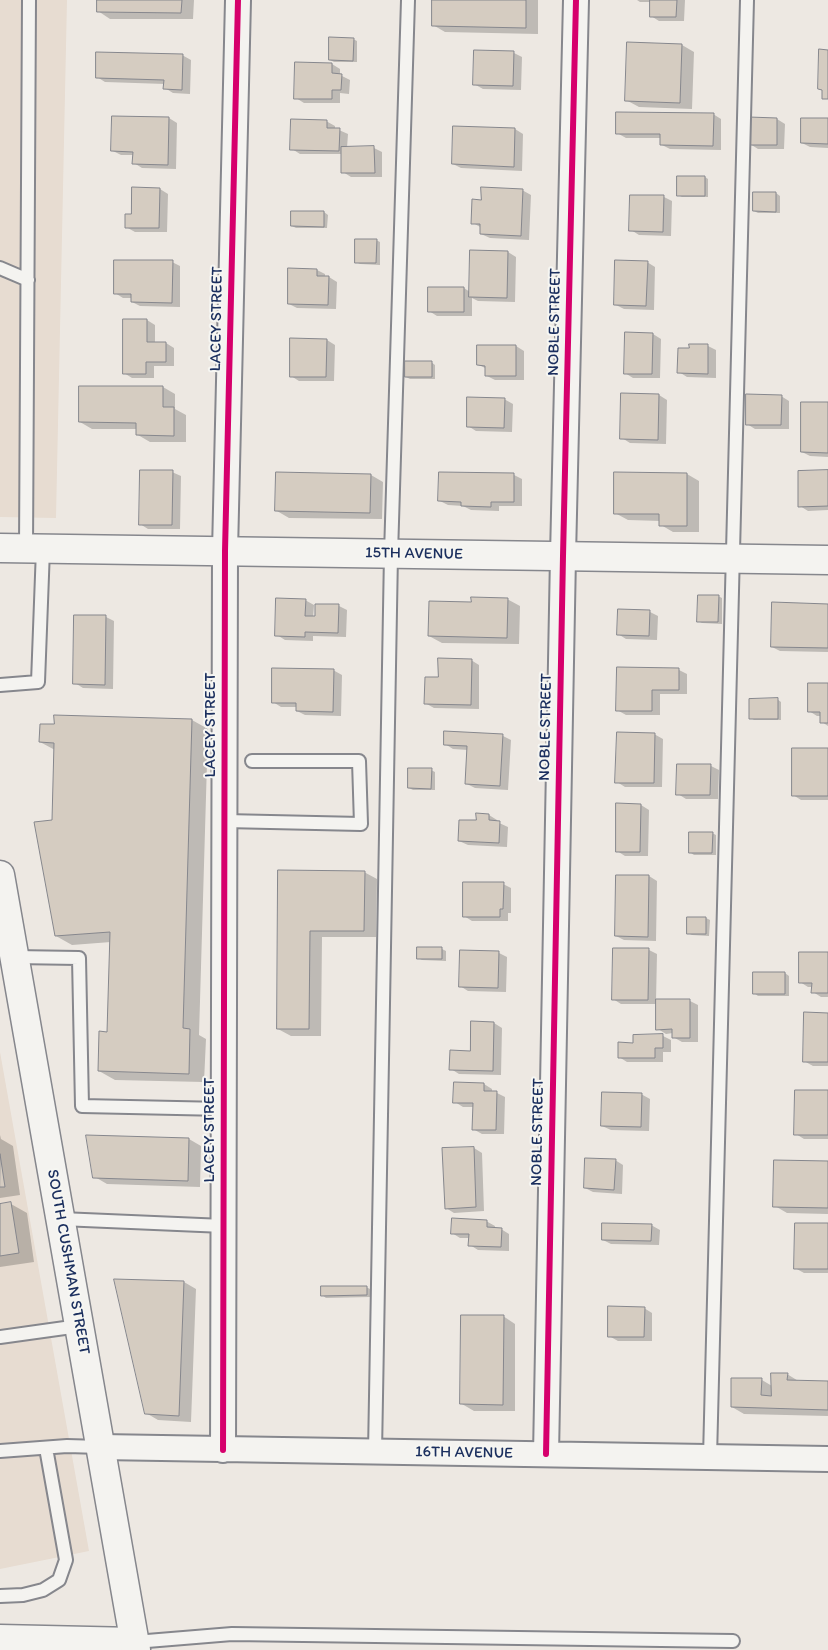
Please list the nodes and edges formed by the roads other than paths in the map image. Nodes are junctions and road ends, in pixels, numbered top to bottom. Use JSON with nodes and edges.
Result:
{"nodes":[{"id":1,"x":30,"y":0,"type":"edge"},
{"id":2,"x":238,"y":0,"type":"edge"},
{"id":3,"x":408,"y":0,"type":"edge"},
{"id":4,"x":576,"y":0,"type":"edge"},
{"id":5,"x":747,"y":0,"type":"edge"},
{"id":6,"x":0,"y":268,"type":"edge"},
{"id":7,"x":28,"y":280,"type":"junction"},
{"id":8,"x":23,"y":549,"type":"edge"},
{"id":9,"x":225,"y":551,"type":"junction"},
{"id":10,"x":391,"y":554,"type":"junction"},
{"id":11,"x":563,"y":556,"type":"junction"},
{"id":12,"x":733,"y":558,"type":"junction"},
{"id":13,"x":828,"y":560,"type":"edge"},
{"id":14,"x":0,"y":685,"type":"edge"},
{"id":15,"x":252,"y":761,"type":"dead end"},
{"id":16,"x":225,"y":821,"type":"junction"},
{"id":17,"x":0,"y":875,"type":"edge"},
{"id":18,"x":4,"y":927,"type":"edge"},
{"id":19,"x":14,"y":957,"type":"junction"},
{"id":20,"x":224,"y":1109,"type":"junction"},
{"id":21,"x":61,"y":1219,"type":"junction"},
{"id":22,"x":224,"y":1226,"type":"junction"},
{"id":23,"x":79,"y":1326,"type":"junction"},
{"id":24,"x":0,"y":1337,"type":"edge"},
{"id":25,"x":101,"y":1447,"type":"junction"},
{"id":26,"x":46,"y":1448,"type":"junction"},
{"id":27,"x":223,"y":1450,"type":"junction"},
{"id":28,"x":0,"y":1451,"type":"edge"},
{"id":29,"x":375,"y":1452,"type":"junction"},
{"id":30,"x":546,"y":1454,"type":"junction"},
{"id":31,"x":710,"y":1457,"type":"junction"},
{"id":32,"x":828,"y":1458,"type":"edge"},
{"id":33,"x":0,"y":1596,"type":"edge"},
{"id":34,"x":0,"y":1639,"type":"edge"},
{"id":35,"x":733,"y":1641,"type":"dead end"},
{"id":36,"x":136,"y":1646,"type":"edge"}],
"edges":[{"from":1,"to":7,"type":"lane"},
{"from":2,"to":9,"type":"street","name":"LACEY STREET"},
{"from":3,"to":10,"type":"lane"},
{"from":4,"to":11,"type":"street","name":"NOBLE STREET"},
{"from":5,"to":12,"type":"lane"},
{"from":6,"to":7,"type":"lane"},
{"from":7,"to":8,"type":"lane"},
{"from":8,"to":9,"type":"street","name":"15TH AVENUE"},
{"from":8,"to":14,"type":"lane"},
{"from":9,"to":10,"type":"street","name":"15TH AVENUE"},
{"from":9,"to":16,"type":"street","name":"LACEY STREET"},
{"from":10,"to":11,"type":"street","name":"15TH AVENUE"},
{"from":10,"to":29,"type":"lane"},
{"from":11,"to":12,"type":"street","name":"15TH AVENUE"},
{"from":11,"to":30,"type":"street","name":"NOBLE STREET"},
{"from":12,"to":13,"type":"street","name":"15TH AVENUE"},
{"from":12,"to":31,"type":"lane"},
{"from":15,"to":16,"type":"lane"},
{"from":16,"to":20,"type":"street","name":"LACEY STREET"},
{"from":17,"to":18,"type":"street","name":"SOUTH CUSHMAN STREET"},
{"from":18,"to":19,"type":"street","name":"SOUTH CUSHMAN STREET"},
{"from":19,"to":20,"type":"lane"},
{"from":19,"to":21,"type":"street","name":"SOUTH CUSHMAN STREET"},
{"from":20,"to":22,"type":"street","name":"LACEY STREET"},
{"from":21,"to":22,"type":"lane"},
{"from":21,"to":23,"type":"street","name":"SOUTH CUSHMAN STREET"},
{"from":22,"to":27,"type":"street","name":"LACEY STREET"},
{"from":23,"to":24,"type":"lane"},
{"from":23,"to":25,"type":"street","name":"SOUTH CUSHMAN STREET"},
{"from":25,"to":26,"type":"lane"},
{"from":25,"to":27,"type":"street","name":"16TH AVENUE"},
{"from":25,"to":36,"type":"street","name":"SOUTH CUSHMAN STREET"},
{"from":26,"to":28,"type":"lane"},
{"from":26,"to":33,"type":"lane"},
{"from":27,"to":29,"type":"street","name":"16TH AVENUE"},
{"from":29,"to":30,"type":"street","name":"16TH AVENUE"},
{"from":30,"to":31,"type":"street","name":"16TH AVENUE"},
{"from":31,"to":32,"type":"street","name":"16TH AVENUE"},
{"from":34,"to":36,"type":"street"},
{"from":35,"to":36,"type":"lane"}]}
